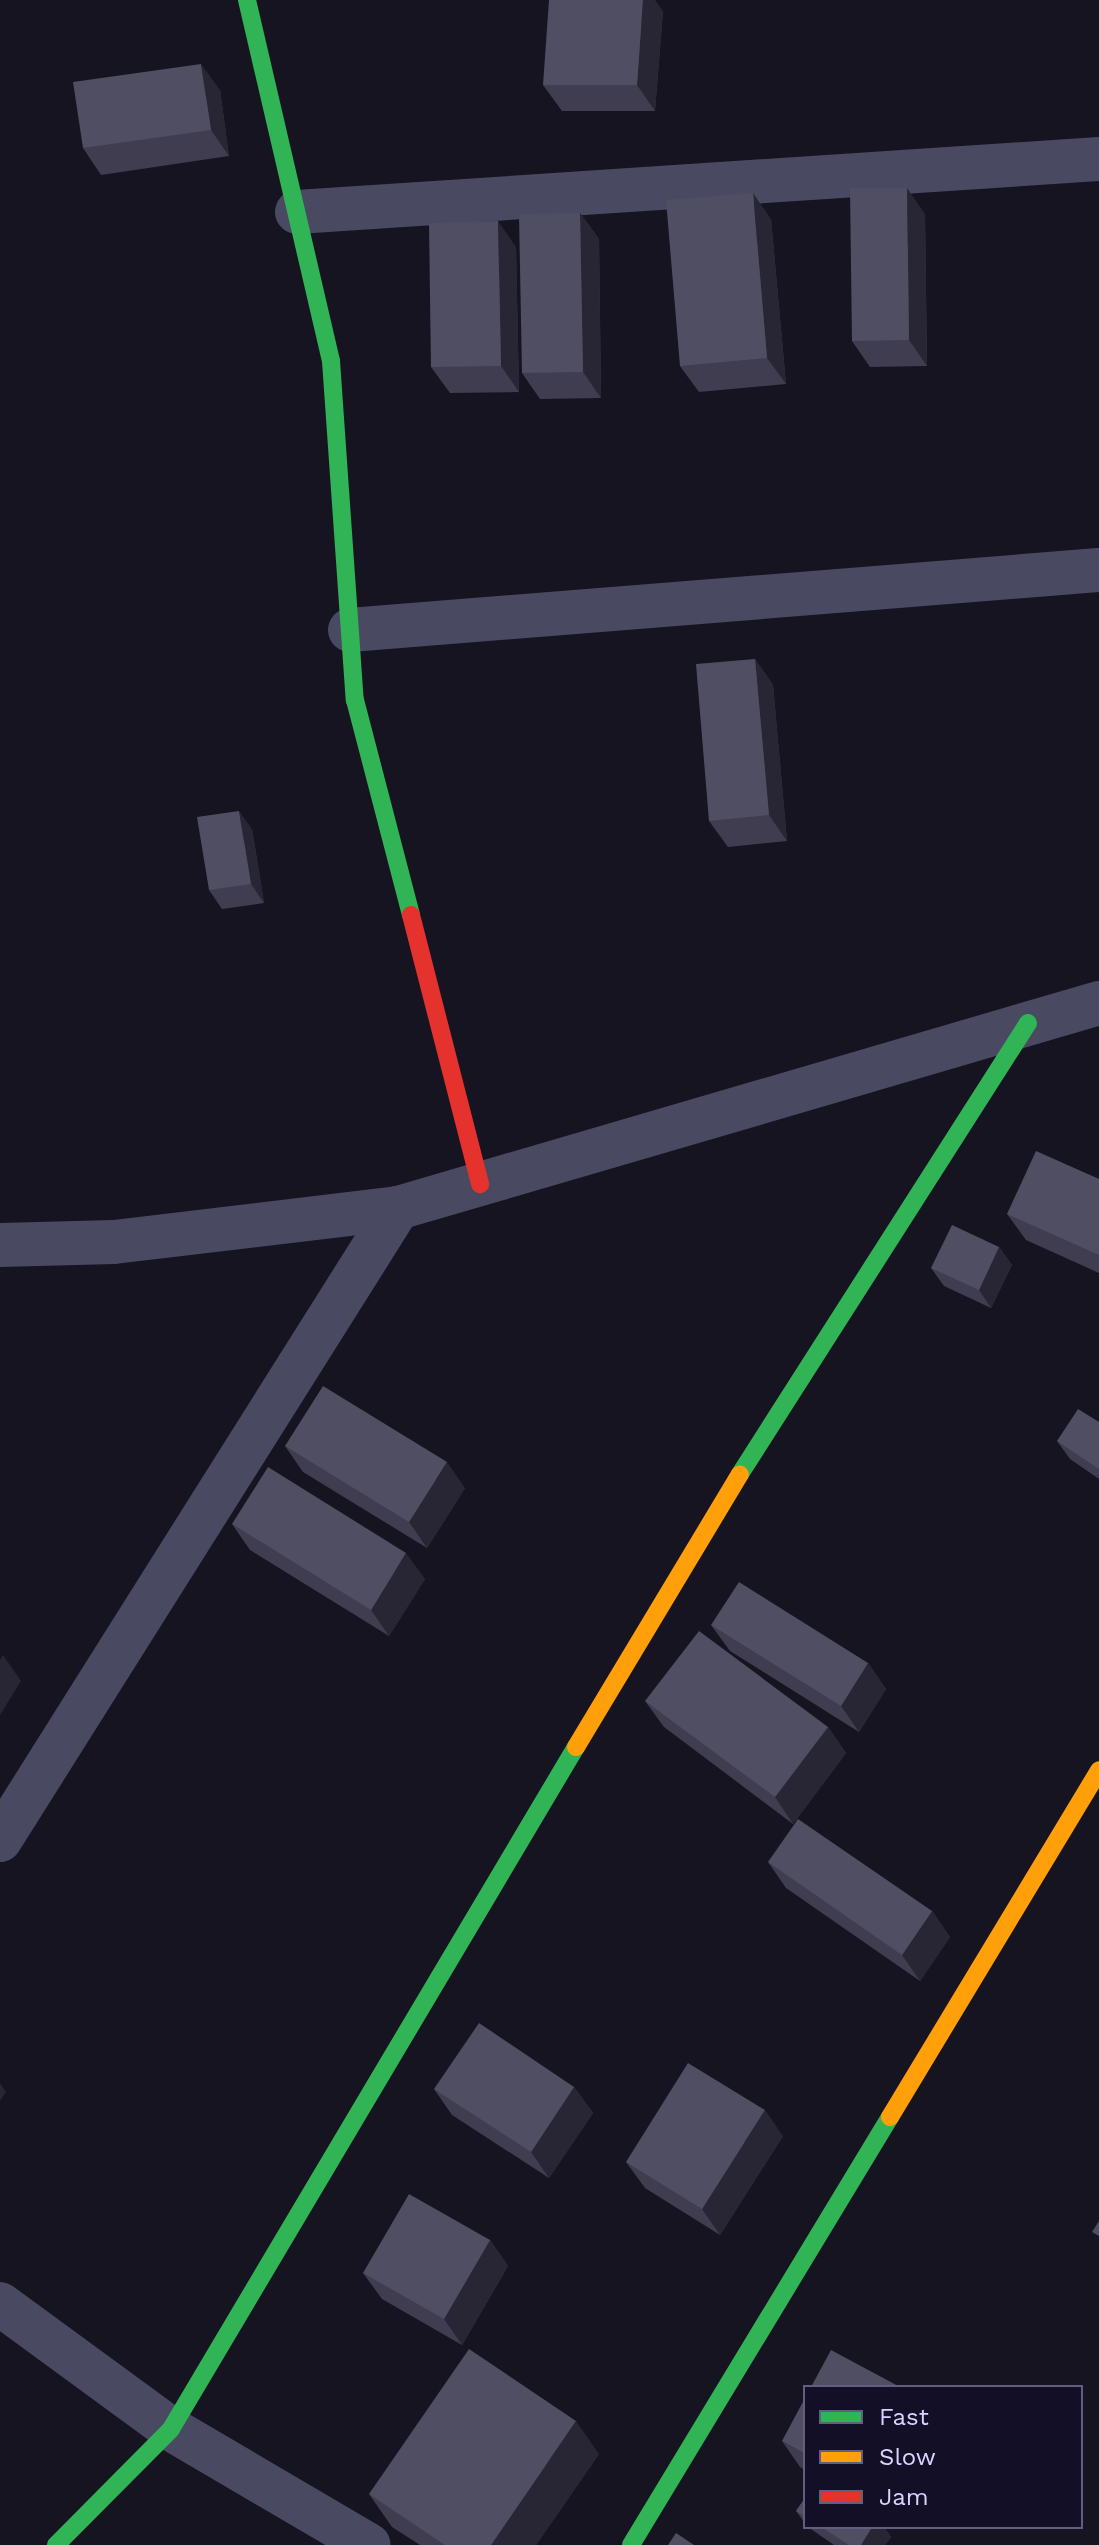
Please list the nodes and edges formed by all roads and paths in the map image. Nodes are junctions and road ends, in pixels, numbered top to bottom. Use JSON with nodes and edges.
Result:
{"nodes":[{"id":1,"x":247,"y":0,"type":"edge"},
{"id":2,"x":1099,"y":159,"type":"edge"},
{"id":3,"x":297,"y":212,"type":"junction"},
{"id":4,"x":1099,"y":570,"type":"edge"},
{"id":5,"x":350,"y":630,"type":"junction"},
{"id":6,"x":1099,"y":1003,"type":"edge"},
{"id":7,"x":1028,"y":1023,"type":"junction"},
{"id":8,"x":480,"y":1184,"type":"junction"},
{"id":9,"x":398,"y":1208,"type":"junction"},
{"id":10,"x":0,"y":1245,"type":"edge"},
{"id":11,"x":1099,"y":1770,"type":"edge"},
{"id":12,"x":0,"y":1840,"type":"edge"},
{"id":13,"x":0,"y":2304,"type":"edge"},
{"id":14,"x":171,"y":2429,"type":"junction"},
{"id":15,"x":56,"y":2545,"type":"edge"},
{"id":16,"x":369,"y":2545,"type":"edge"},
{"id":17,"x":631,"y":2545,"type":"edge"}],
"edges":[{"from":1,"to":3,"type":"street"},
{"from":2,"to":3,"type":"street"},
{"from":3,"to":5,"type":"street"},
{"from":4,"to":5,"type":"street"},
{"from":5,"to":8,"type":"street"},
{"from":6,"to":7,"type":"street"},
{"from":7,"to":8,"type":"street"},
{"from":7,"to":14,"type":"street"},
{"from":8,"to":9,"type":"street"},
{"from":9,"to":10,"type":"street"},
{"from":9,"to":12,"type":"street"},
{"from":11,"to":17,"type":"street"},
{"from":13,"to":14,"type":"street"},
{"from":14,"to":15,"type":"street"},
{"from":14,"to":16,"type":"street"}]}
